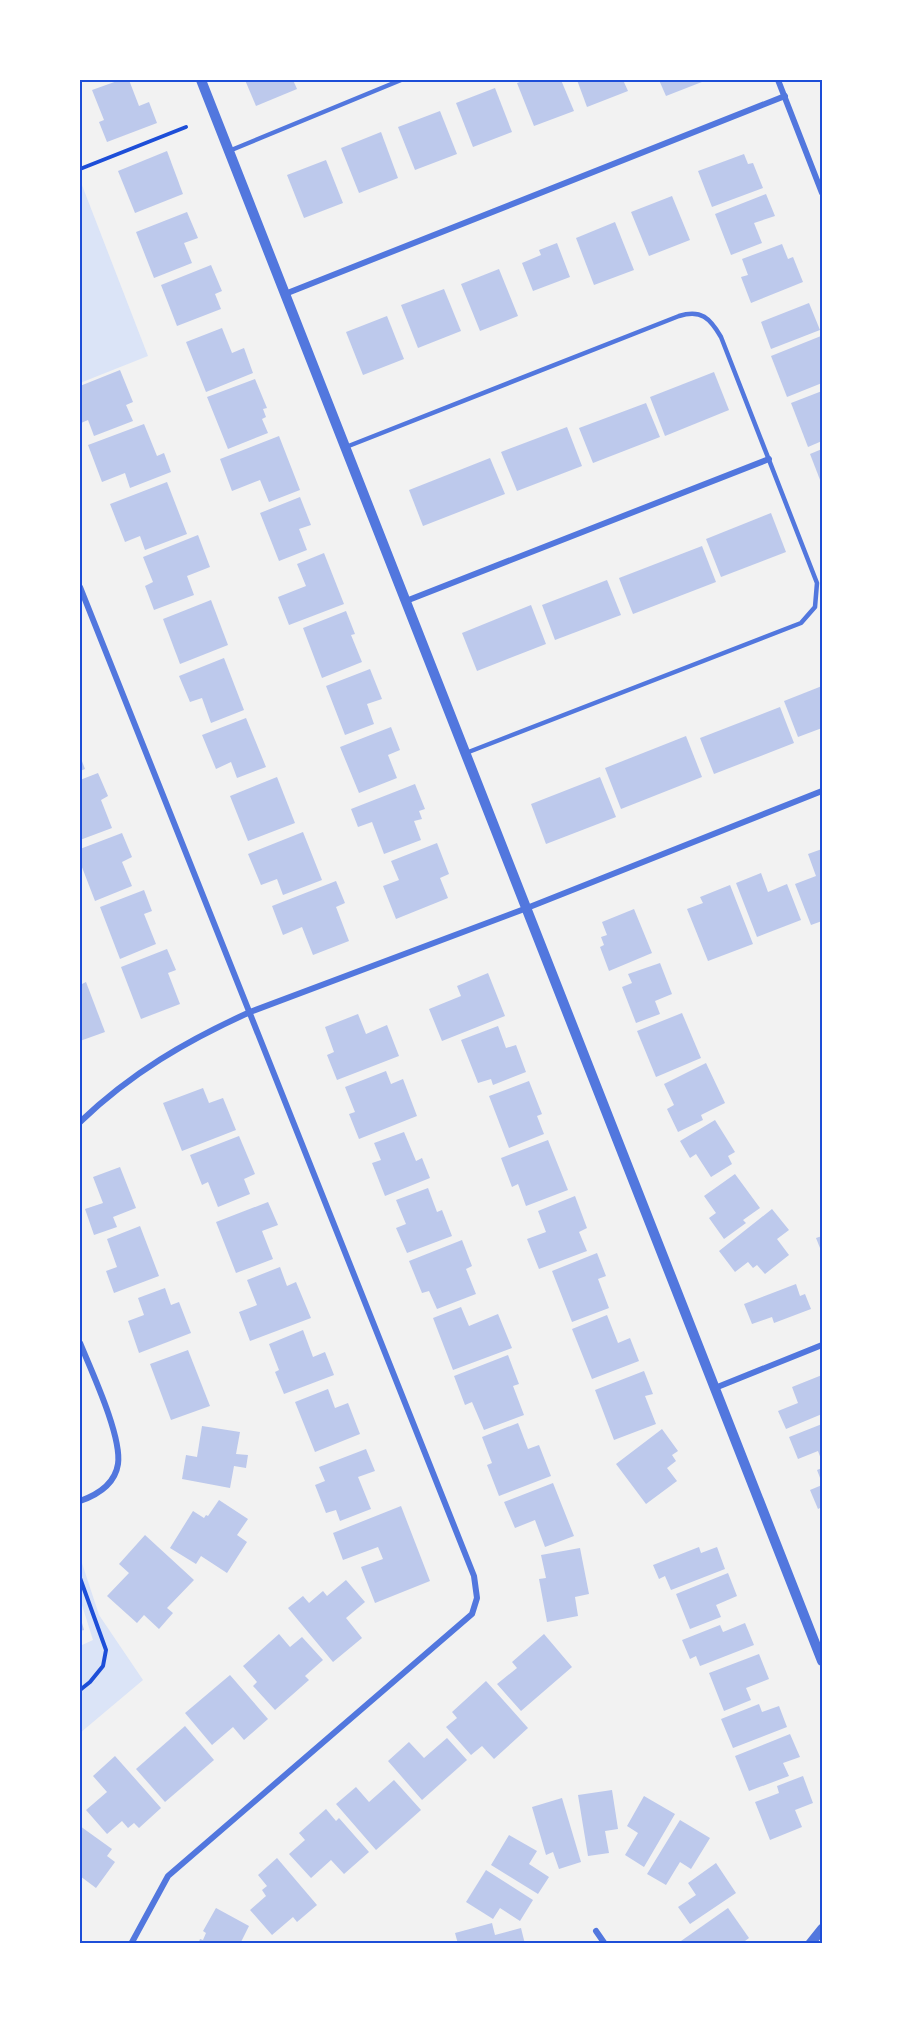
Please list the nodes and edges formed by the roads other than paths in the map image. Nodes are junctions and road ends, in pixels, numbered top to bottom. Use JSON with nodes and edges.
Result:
{"nodes":[{"id":1,"x":201,"y":80,"type":"edge"},
{"id":2,"x":401,"y":80,"type":"edge"},
{"id":3,"x":778,"y":80,"type":"edge"},
{"id":4,"x":784,"y":96,"type":"junction"},
{"id":5,"x":229,"y":151,"type":"junction"},
{"id":6,"x":822,"y":193,"type":"edge"},
{"id":7,"x":285,"y":294,"type":"junction"},
{"id":8,"x":345,"y":448,"type":"junction"},
{"id":9,"x":769,"y":459,"type":"junction"},
{"id":10,"x":80,"y":586,"type":"edge"},
{"id":11,"x":406,"y":600,"type":"junction"},
{"id":12,"x":466,"y":753,"type":"junction"},
{"id":13,"x":822,"y":791,"type":"edge"},
{"id":14,"x":527,"y":908,"type":"junction"},
{"id":15,"x":250,"y":1012,"type":"junction"},
{"id":16,"x":80,"y":1122,"type":"edge"},
{"id":17,"x":80,"y":1343,"type":"edge"},
{"id":18,"x":822,"y":1345,"type":"edge"},
{"id":19,"x":715,"y":1388,"type":"junction"},
{"id":20,"x":80,"y":1501,"type":"edge"},
{"id":21,"x":822,"y":1661,"type":"edge"},
{"id":22,"x":822,"y":1929,"type":"edge"},
{"id":23,"x":596,"y":1931,"type":"dead end"},
{"id":24,"x":822,"y":1939,"type":"edge"},
{"id":25,"x":131,"y":1944,"type":"edge"},
{"id":26,"x":605,"y":1944,"type":"edge"},
{"id":27,"x":810,"y":1944,"type":"edge"},
{"id":28,"x":814,"y":1944,"type":"edge"}],
"edges":[{"from":1,"to":5,"type":"street"},
{"from":2,"to":5,"type":"lane"},
{"from":3,"to":4,"type":"street"},
{"from":4,"to":6,"type":"street"},
{"from":4,"to":7,"type":"street"},
{"from":5,"to":7,"type":"street"},
{"from":7,"to":8,"type":"street"},
{"from":8,"to":9,"type":"lane"},
{"from":8,"to":11,"type":"street"},
{"from":9,"to":11,"type":"street"},
{"from":9,"to":12,"type":"lane"},
{"from":10,"to":15,"type":"street"},
{"from":11,"to":12,"type":"street"},
{"from":12,"to":14,"type":"street"},
{"from":13,"to":14,"type":"street"},
{"from":14,"to":15,"type":"street"},
{"from":14,"to":19,"type":"street"},
{"from":15,"to":16,"type":"street"},
{"from":15,"to":25,"type":"street"},
{"from":17,"to":20,"type":"street"},
{"from":18,"to":19,"type":"street"},
{"from":19,"to":21,"type":"street"},
{"from":22,"to":27,"type":"street"},
{"from":23,"to":26,"type":"street"},
{"from":24,"to":28,"type":"street"}]}
